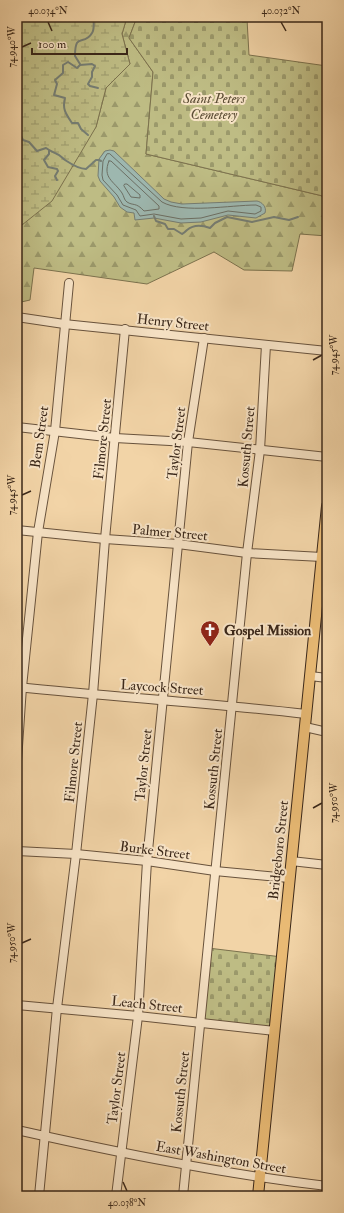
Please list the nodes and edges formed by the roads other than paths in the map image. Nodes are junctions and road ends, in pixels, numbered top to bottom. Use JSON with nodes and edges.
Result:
{"nodes":[{"id":1,"x":69,"y":283,"type":"dead end"},
{"id":2,"x":17,"y":317,"type":"edge"},
{"id":3,"x":64,"y":324,"type":"junction"},
{"id":4,"x":125,"y":329,"type":"junction"},
{"id":5,"x":204,"y":338,"type":"junction"},
{"id":6,"x":266,"y":345,"type":"junction"},
{"id":7,"x":327,"y":351,"type":"edge"},
{"id":8,"x":17,"y":427,"type":"edge"},
{"id":9,"x":55,"y":432,"type":"junction"},
{"id":10,"x":116,"y":438,"type":"junction"},
{"id":11,"x":188,"y":442,"type":"junction"},
{"id":12,"x":260,"y":450,"type":"junction"},
{"id":13,"x":327,"y":457,"type":"edge"},
{"id":14,"x":327,"y":506,"type":"edge"},
{"id":15,"x":17,"y":530,"type":"edge"},
{"id":16,"x":38,"y":532,"type":"junction"},
{"id":17,"x":105,"y":539,"type":"junction"},
{"id":18,"x":178,"y":544,"type":"junction"},
{"id":19,"x":247,"y":553,"type":"junction"},
{"id":20,"x":322,"y":557,"type":"junction"},
{"id":21,"x":323,"y":578,"type":"edge"},
{"id":22,"x":310,"y":676,"type":"junction"},
{"id":23,"x":327,"y":678,"type":"edge"},
{"id":24,"x":19,"y":687,"type":"edge"},
{"id":25,"x":93,"y":694,"type":"junction"},
{"id":26,"x":162,"y":701,"type":"junction"},
{"id":27,"x":233,"y":705,"type":"junction"},
{"id":28,"x":306,"y":714,"type":"junction"},
{"id":29,"x":305,"y":727,"type":"junction"},
{"id":30,"x":327,"y":732,"type":"edge"},
{"id":31,"x":17,"y":760,"type":"edge"},
{"id":32,"x":17,"y":851,"type":"edge"},
{"id":33,"x":76,"y":854,"type":"junction"},
{"id":34,"x":147,"y":861,"type":"junction"},
{"id":35,"x":291,"y":861,"type":"junction"},
{"id":36,"x":327,"y":865,"type":"edge"},
{"id":37,"x":216,"y":871,"type":"junction"},
{"id":38,"x":289,"y":878,"type":"junction"},
{"id":39,"x":17,"y":1005,"type":"edge"},
{"id":40,"x":57,"y":1008,"type":"junction"},
{"id":41,"x":138,"y":1016,"type":"junction"},
{"id":42,"x":201,"y":1022,"type":"junction"},
{"id":43,"x":275,"y":1032,"type":"junction"},
{"id":44,"x":17,"y":1130,"type":"edge"},
{"id":45,"x":45,"y":1136,"type":"junction"},
{"id":46,"x":121,"y":1152,"type":"junction"},
{"id":47,"x":186,"y":1165,"type":"junction"},
{"id":48,"x":260,"y":1178,"type":"junction"},
{"id":49,"x":327,"y":1186,"type":"edge"},
{"id":50,"x":260,"y":1194,"type":"edge"},
{"id":51,"x":39,"y":1196,"type":"edge"},
{"id":52,"x":116,"y":1196,"type":"edge"},
{"id":53,"x":183,"y":1196,"type":"edge"}],
"edges":[{"from":1,"to":3,"type":"street","name":"Bem Street"},
{"from":2,"to":3,"type":"street","name":"Henry Street"},
{"from":3,"to":4,"type":"street","name":"Henry Street"},
{"from":3,"to":9,"type":"street","name":"Bem Street"},
{"from":4,"to":5,"type":"street","name":"Henry Street"},
{"from":4,"to":10,"type":"street","name":"Filmore Street"},
{"from":5,"to":6,"type":"street","name":"Henry Street"},
{"from":5,"to":11,"type":"street","name":"Taylor Street"},
{"from":6,"to":7,"type":"street","name":"Henry Street"},
{"from":6,"to":12,"type":"street","name":"Kossuth Street"},
{"from":8,"to":9,"type":"street"},
{"from":9,"to":10,"type":"street"},
{"from":9,"to":16,"type":"street","name":"Bem Street"},
{"from":10,"to":11,"type":"street"},
{"from":10,"to":17,"type":"street","name":"Filmore Street"},
{"from":11,"to":12,"type":"street"},
{"from":11,"to":18,"type":"street","name":"Taylor Street"},
{"from":12,"to":13,"type":"street"},
{"from":12,"to":19,"type":"street","name":"Kossuth Street"},
{"from":14,"to":20,"type":"main road","name":"Bridgeboro Street"},
{"from":15,"to":16,"type":"street","name":"Palmer Street"},
{"from":16,"to":17,"type":"street","name":"Palmer Street"},
{"from":16,"to":24,"type":"street","name":"Bem Street"},
{"from":17,"to":18,"type":"street","name":"Palmer Street"},
{"from":17,"to":25,"type":"street","name":"Filmore Street"},
{"from":18,"to":19,"type":"street","name":"Palmer Street"},
{"from":18,"to":26,"type":"street","name":"Taylor Street"},
{"from":19,"to":20,"type":"street","name":"Palmer Street"},
{"from":19,"to":27,"type":"street","name":"Kossuth Street"},
{"from":20,"to":21,"type":"main road","name":"Bridgeboro Street"},
{"from":21,"to":22,"type":"main road","name":"Bridgeboro Street"},
{"from":22,"to":23,"type":"street"},
{"from":22,"to":28,"type":"main road","name":"Bridgeboro Street"},
{"from":24,"to":25,"type":"street","name":"Laycock Street"},
{"from":24,"to":31,"type":"street","name":"Bem Street"},
{"from":25,"to":26,"type":"street","name":"Laycock Street"},
{"from":25,"to":33,"type":"street","name":"Filmore Street"},
{"from":26,"to":27,"type":"street","name":"Laycock Street"},
{"from":26,"to":34,"type":"street","name":"Taylor Street"},
{"from":27,"to":28,"type":"street","name":"Laycock Street"},
{"from":27,"to":37,"type":"street","name":"Kossuth Street"},
{"from":28,"to":29,"type":"main road","name":"Bridgeboro Street"},
{"from":29,"to":30,"type":"street"},
{"from":29,"to":35,"type":"main road","name":"Bridgeboro Street"},
{"from":32,"to":33,"type":"street","name":"Burke Street"},
{"from":33,"to":34,"type":"street","name":"Burke Street"},
{"from":33,"to":40,"type":"street","name":"Filmore Street"},
{"from":34,"to":37,"type":"street","name":"Burke Street"},
{"from":34,"to":41,"type":"street","name":"Taylor Street"},
{"from":35,"to":36,"type":"street"},
{"from":35,"to":38,"type":"main road","name":"Bridgeboro Street"},
{"from":37,"to":38,"type":"street","name":"Burke Street"},
{"from":37,"to":42,"type":"street","name":"Kossuth Street"},
{"from":38,"to":43,"type":"main road","name":"Bridgeboro Street"},
{"from":39,"to":40,"type":"street","name":"Leach Street"},
{"from":40,"to":41,"type":"street","name":"Leach Street"},
{"from":40,"to":45,"type":"street","name":"Filmore Street"},
{"from":41,"to":42,"type":"street","name":"Leach Street"},
{"from":41,"to":46,"type":"street","name":"Taylor Street"},
{"from":42,"to":43,"type":"street","name":"Leach Street"},
{"from":42,"to":47,"type":"street","name":"Kossuth Street"},
{"from":43,"to":48,"type":"main road","name":"Bridgeboro Street"},
{"from":44,"to":45,"type":"street","name":"East Washington Street"},
{"from":45,"to":46,"type":"street","name":"East Washington Street"},
{"from":45,"to":51,"type":"street","name":"Filmore Street"},
{"from":46,"to":47,"type":"street","name":"East Washington Street"},
{"from":46,"to":52,"type":"street","name":"Taylor Street"},
{"from":47,"to":48,"type":"street","name":"East Washington Street"},
{"from":47,"to":53,"type":"street","name":"Kossuth Street"},
{"from":48,"to":49,"type":"street","name":"East Washington Street"},
{"from":48,"to":50,"type":"main road","name":"Bridgeboro Street"}]}
